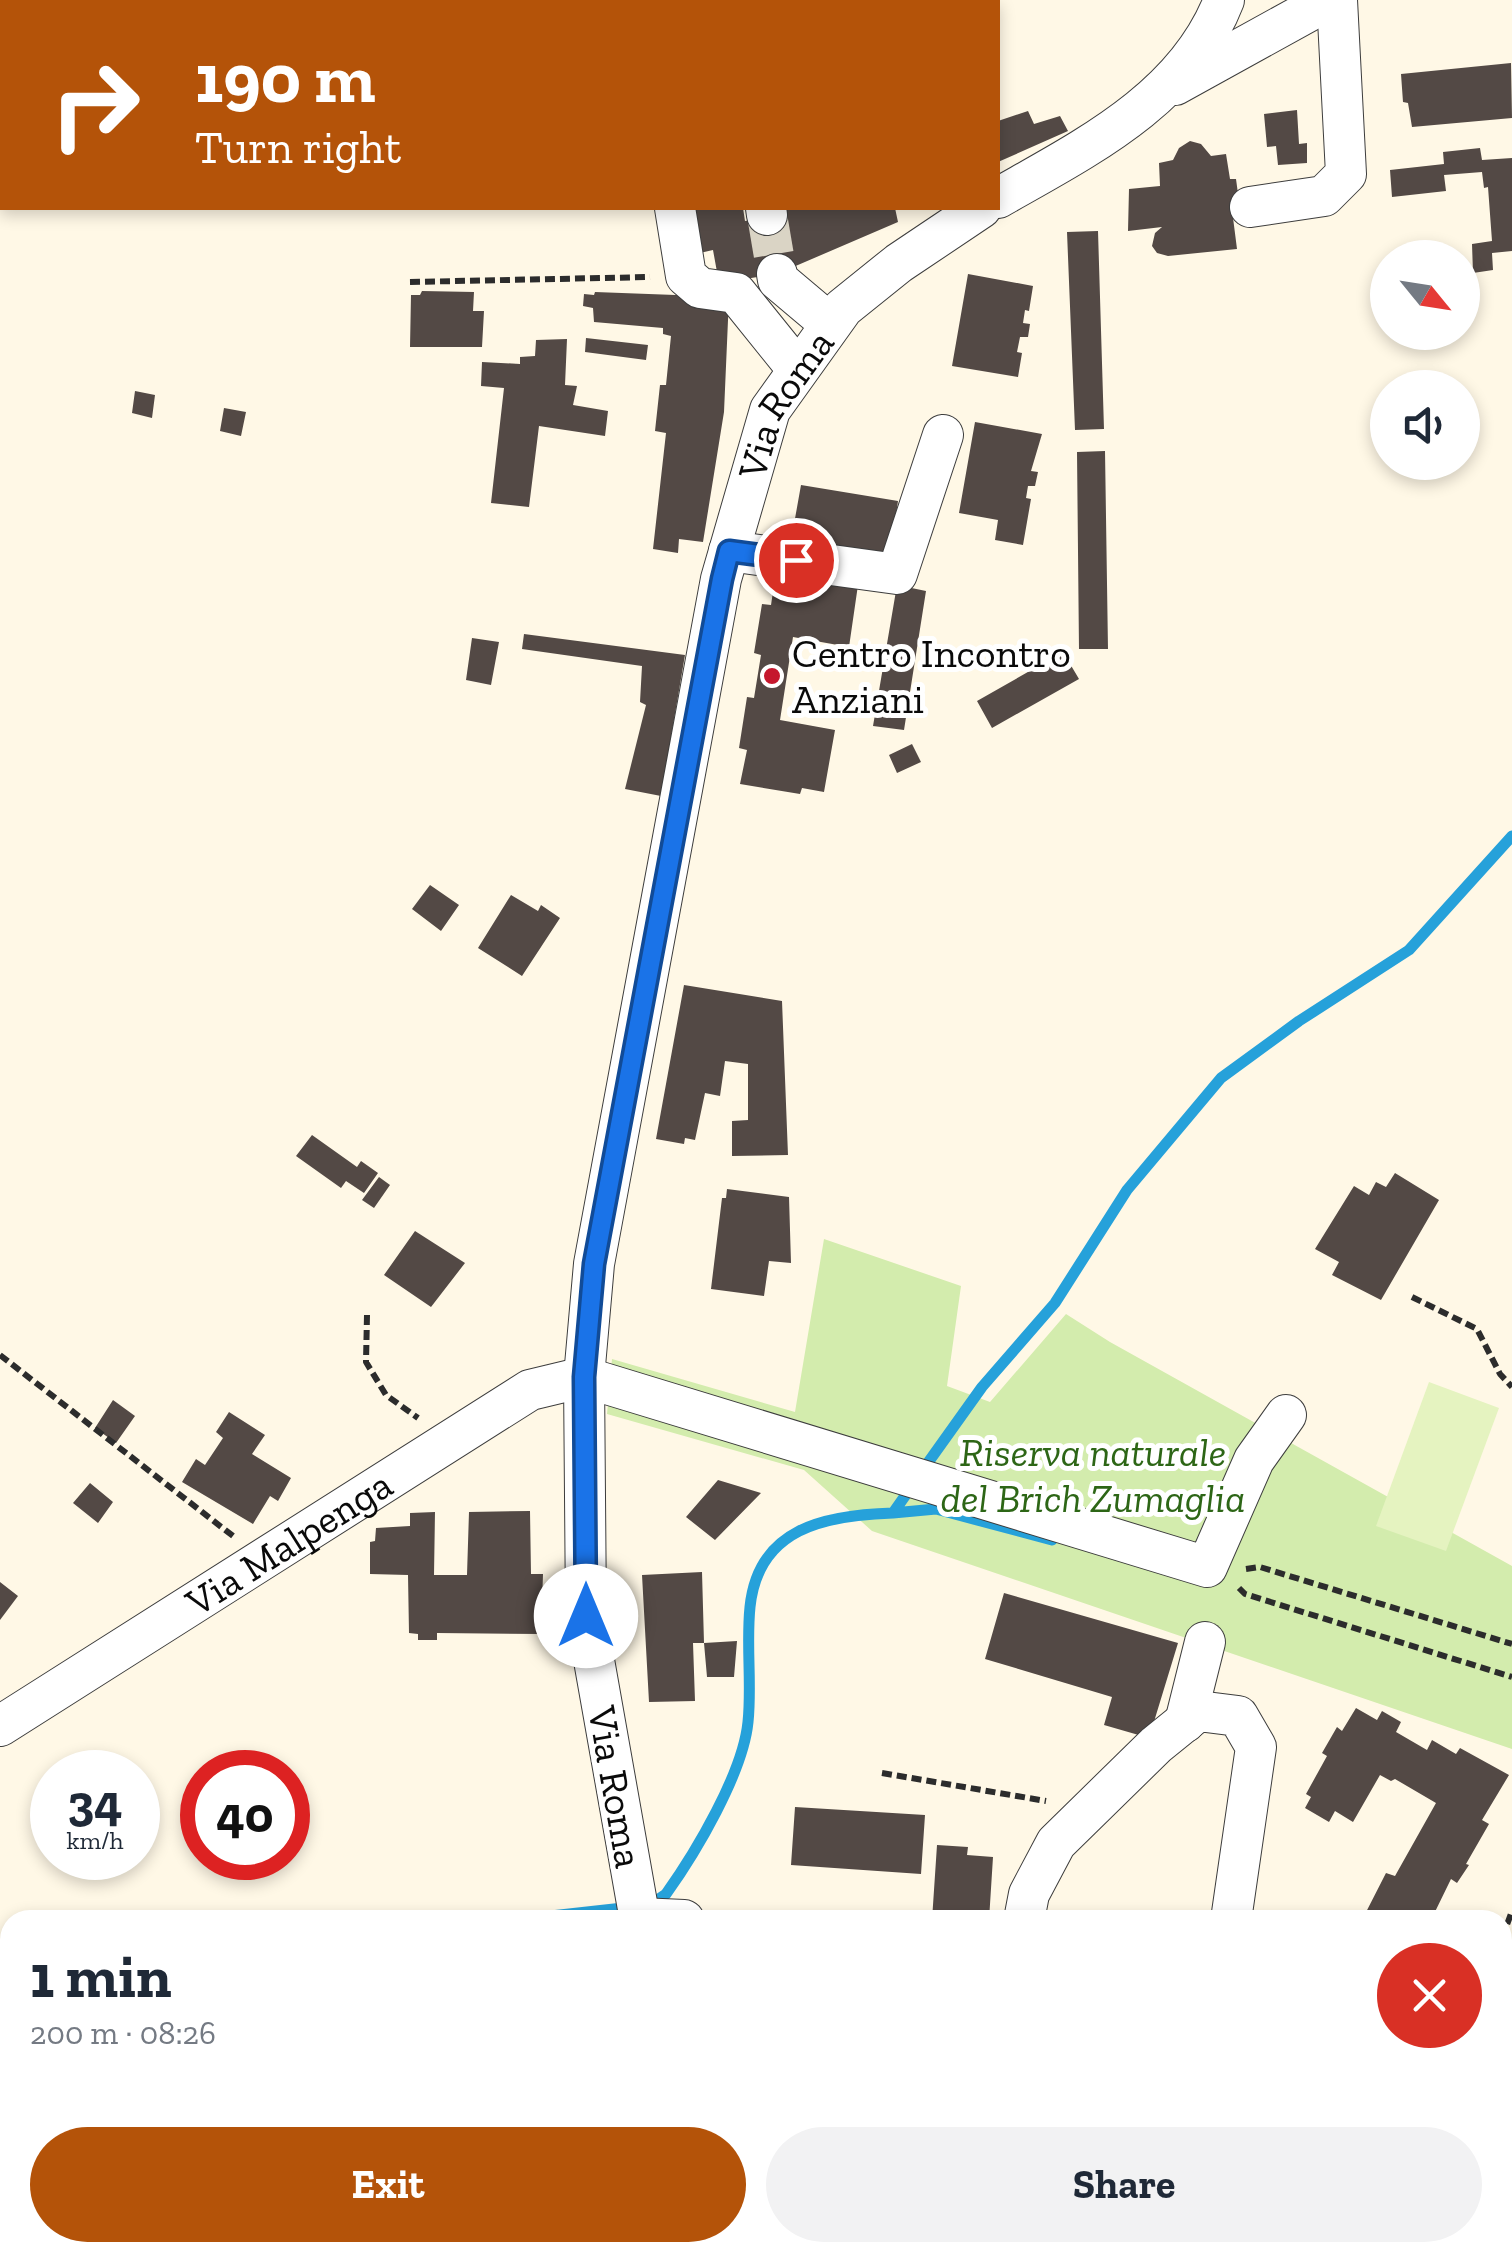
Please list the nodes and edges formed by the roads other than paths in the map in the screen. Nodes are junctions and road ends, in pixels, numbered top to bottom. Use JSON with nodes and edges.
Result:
{"nodes":[{"id":1,"x":1224,"y":0,"type":"edge"},
{"id":2,"x":1329,"y":0,"type":"edge"},
{"id":3,"x":1337,"y":0,"type":"edge"},
{"id":4,"x":1163,"y":92,"type":"junction"},
{"id":5,"x":1000,"y":197,"type":"edge"},
{"id":6,"x":1250,"y":207,"type":"dead end"},
{"id":7,"x":674,"y":210,"type":"edge"},
{"id":8,"x":978,"y":210,"type":"edge"},
{"id":9,"x":777,"y":274,"type":"tunnel mouth"},
{"id":10,"x":830,"y":323,"type":"junction"},
{"id":11,"x":798,"y":370,"type":"junction"},
{"id":12,"x":943,"y":436,"type":"dead end"},
{"id":13,"x":729,"y":551,"type":"junction"},
{"id":14,"x":584,"y":1377,"type":"junction"},
{"id":15,"x":1286,"y":1415,"type":"dead end"},
{"id":16,"x":1205,"y":1642,"type":"dead end"},
{"id":17,"x":1184,"y":1722,"type":"junction"},
{"id":18,"x":0,"y":1726,"type":"edge"},
{"id":19,"x":638,"y":1910,"type":"edge"},
{"id":20,"x":1026,"y":1910,"type":"edge"},
{"id":21,"x":1232,"y":1910,"type":"edge"}],
"edges":[{"from":1,"to":4,"type":"street"},
{"from":2,"to":4,"type":"street"},
{"from":3,"to":6,"type":"street"},
{"from":4,"to":5,"type":"street"},
{"from":7,"to":11,"type":"street"},
{"from":8,"to":10,"type":"street","name":"Via Roma"},
{"from":9,"to":10,"type":"street"},
{"from":10,"to":11,"type":"street","name":"Via Roma"},
{"from":11,"to":13,"type":"street","name":"Via Roma"},
{"from":12,"to":13,"type":"street"},
{"from":13,"to":14,"type":"street","name":"Via Roma"},
{"from":14,"to":15,"type":"street"},
{"from":14,"to":18,"type":"street","name":"Via Malpenga"},
{"from":14,"to":19,"type":"street","name":"Via Roma"},
{"from":16,"to":17,"type":"street"},
{"from":17,"to":20,"type":"street"},
{"from":17,"to":21,"type":"street"}]}
